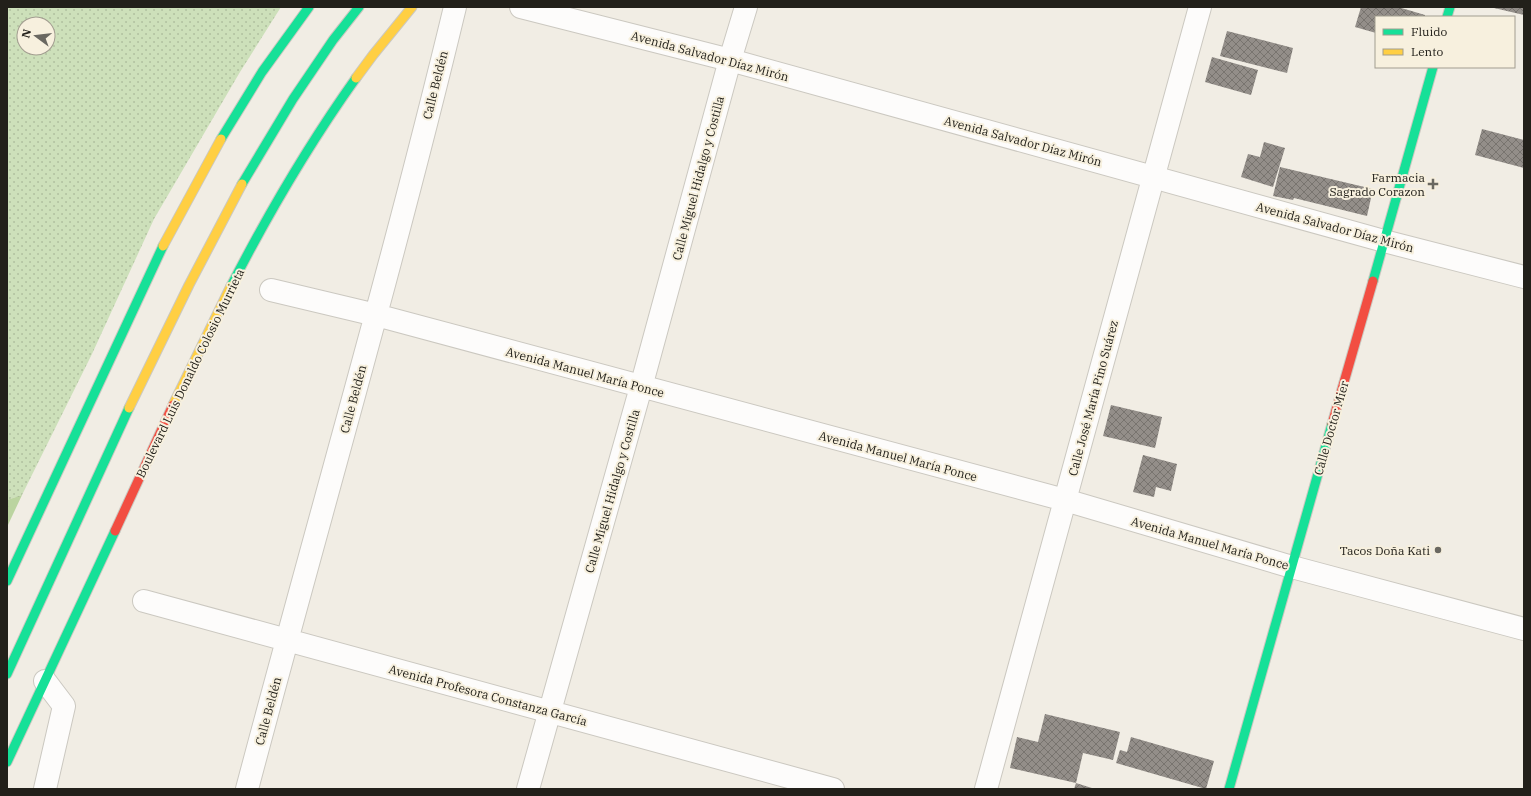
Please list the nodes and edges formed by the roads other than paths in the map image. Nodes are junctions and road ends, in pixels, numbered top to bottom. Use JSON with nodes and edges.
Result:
{"nodes":[{"id":1,"x":309,"y":7,"type":"edge"},
{"id":2,"x":359,"y":7,"type":"edge"},
{"id":3,"x":412,"y":7,"type":"edge"},
{"id":4,"x":455,"y":7,"type":"edge"},
{"id":5,"x":521,"y":7,"type":"edge"},
{"id":6,"x":746,"y":7,"type":"edge"},
{"id":7,"x":1200,"y":7,"type":"edge"},
{"id":8,"x":730,"y":60,"type":"junction"},
{"id":9,"x":1433,"y":68,"type":"edge"},
{"id":10,"x":1154,"y":177,"type":"junction"},
{"id":11,"x":1384,"y":241,"type":"junction"},
{"id":12,"x":1524,"y":277,"type":"edge"},
{"id":13,"x":270,"y":290,"type":"dead end"},
{"id":14,"x":376,"y":315,"type":"junction"},
{"id":15,"x":641,"y":387,"type":"junction"},
{"id":16,"x":1065,"y":500,"type":"junction"},
{"id":17,"x":1292,"y":566,"type":"junction"},
{"id":18,"x":7,"y":581,"type":"edge"},
{"id":19,"x":144,"y":602,"type":"dead end"},
{"id":20,"x":1524,"y":629,"type":"edge"},
{"id":21,"x":286,"y":639,"type":"junction"},
{"id":22,"x":7,"y":674,"type":"edge"},
{"id":23,"x":45,"y":681,"type":"junction"},
{"id":24,"x":550,"y":712,"type":"junction"},
{"id":25,"x":7,"y":762,"type":"edge"},
{"id":26,"x":45,"y":789,"type":"edge"},
{"id":27,"x":247,"y":789,"type":"edge"},
{"id":28,"x":528,"y":789,"type":"edge"},
{"id":29,"x":833,"y":789,"type":"edge"},
{"id":30,"x":986,"y":789,"type":"edge"},
{"id":31,"x":1229,"y":789,"type":"edge"}],
"edges":[{"from":1,"to":18,"type":"main road"},
{"from":2,"to":22,"type":"main road"},
{"from":3,"to":23,"type":"main road","name":"Boulevard Luis Donaldo Colosio Murrieta"},
{"from":4,"to":14,"type":"street","name":"Calle Beldén"},
{"from":5,"to":8,"type":"street","name":"Avenida Salvador Díaz Mirón"},
{"from":6,"to":8,"type":"street","name":"Calle Miguel Hidalgo y Costilla"},
{"from":7,"to":10,"type":"street","name":"Calle José María Pino Suárez"},
{"from":8,"to":10,"type":"street","name":"Avenida Salvador Díaz Mirón"},
{"from":8,"to":15,"type":"street","name":"Calle Miguel Hidalgo y Costilla"},
{"from":9,"to":11,"type":"main road","name":"Calle Doctor Mier"},
{"from":10,"to":11,"type":"street","name":"Avenida Salvador Díaz Mirón"},
{"from":10,"to":16,"type":"street","name":"Calle José María Pino Suárez"},
{"from":11,"to":12,"type":"street","name":"Avenida Salvador Díaz Mirón"},
{"from":11,"to":17,"type":"main road","name":"Calle Doctor Mier"},
{"from":13,"to":14,"type":"street","name":"Avenida Manuel María Ponce"},
{"from":14,"to":15,"type":"street","name":"Avenida Manuel María Ponce"},
{"from":14,"to":21,"type":"street","name":"Calle Beldén"},
{"from":15,"to":16,"type":"street","name":"Avenida Manuel María Ponce"},
{"from":15,"to":24,"type":"street","name":"Calle Miguel Hidalgo y Costilla"},
{"from":16,"to":17,"type":"street","name":"Avenida Manuel María Ponce"},
{"from":16,"to":30,"type":"street","name":"Calle José María Pino Suárez"},
{"from":17,"to":20,"type":"street","name":"Avenida Manuel María Ponce"},
{"from":17,"to":31,"type":"main road","name":"Calle Doctor Mier"},
{"from":19,"to":21,"type":"street","name":"Avenida Profesora Constanza García"},
{"from":21,"to":24,"type":"street","name":"Avenida Profesora Constanza García"},
{"from":21,"to":27,"type":"street","name":"Calle Beldén"},
{"from":23,"to":25,"type":"main road","name":"Boulevard Luis Donaldo Colosio Murrieta"},
{"from":23,"to":26,"type":"street"},
{"from":24,"to":28,"type":"street","name":"Calle Miguel Hidalgo y Costilla"},
{"from":24,"to":29,"type":"street","name":"Avenida Profesora Constanza García"}]}
